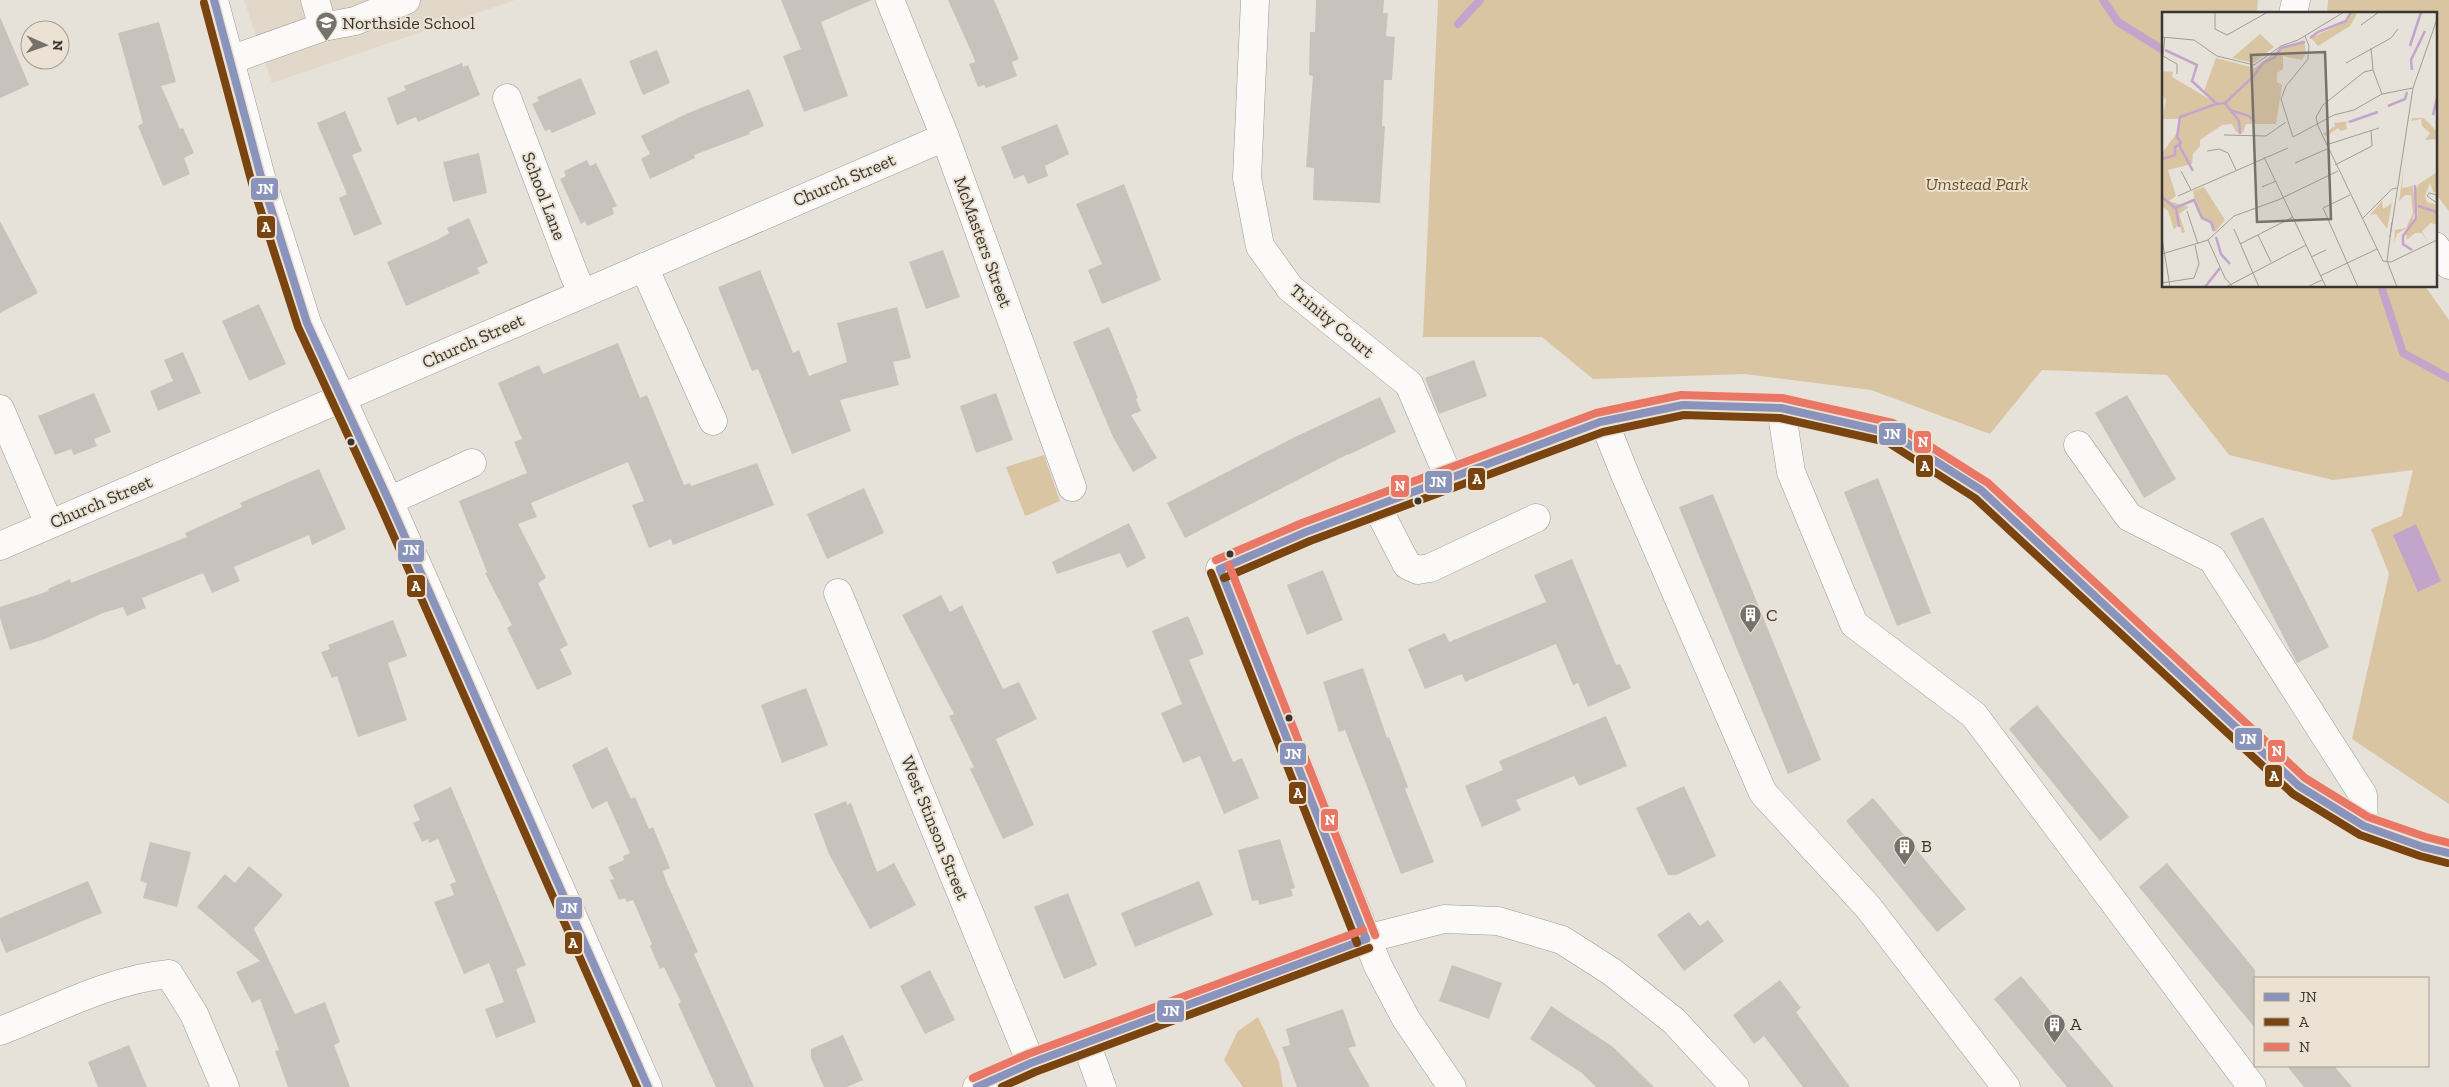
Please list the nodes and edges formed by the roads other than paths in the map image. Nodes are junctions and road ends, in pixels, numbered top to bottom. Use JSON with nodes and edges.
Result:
{"nodes":[{"id":1,"x":214,"y":0,"type":"edge"},
{"id":2,"x":315,"y":0,"type":"edge"},
{"id":3,"x":890,"y":0,"type":"edge"},
{"id":4,"x":1255,"y":0,"type":"edge"},
{"id":5,"x":400,"y":2,"type":"edge"},
{"id":6,"x":323,"y":27,"type":"junction"},
{"id":7,"x":230,"y":60,"type":"junction"},
{"id":8,"x":507,"y":98,"type":"dead end"},
{"id":9,"x":945,"y":136,"type":"junction"},
{"id":10,"x":2436,"y":247,"type":"edge"},
{"id":11,"x":2449,"y":265,"type":"edge"},
{"id":12,"x":644,"y":267,"type":"junction"},
{"id":13,"x":584,"y":293,"type":"junction"},
{"id":14,"x":341,"y":398,"type":"junction"},
{"id":15,"x":1781,"y":408,"type":"junction"},
{"id":16,"x":0,"y":409,"type":"edge"},
{"id":17,"x":713,"y":421,"type":"dead end"},
{"id":18,"x":1604,"y":422,"type":"junction"},
{"id":19,"x":2078,"y":445,"type":"dead end"},
{"id":20,"x":472,"y":464,"type":"dead end"},
{"id":21,"x":1449,"y":478,"type":"junction"},
{"id":22,"x":1072,"y":487,"type":"dead end"},
{"id":23,"x":389,"y":501,"type":"junction"},
{"id":24,"x":1376,"y":505,"type":"junction"},
{"id":25,"x":1536,"y":518,"type":"dead end"},
{"id":26,"x":49,"y":524,"type":"junction"},
{"id":27,"x":0,"y":546,"type":"edge"},
{"id":28,"x":838,"y":593,"type":"dead end"},
{"id":29,"x":2364,"y":826,"type":"junction"},
{"id":30,"x":2449,"y":853,"type":"edge"},
{"id":31,"x":1366,"y":939,"type":"junction"},
{"id":32,"x":0,"y":1031,"type":"edge"},
{"id":33,"x":1086,"y":1043,"type":"junction"},
{"id":34,"x":1031,"y":1063,"type":"junction"},
{"id":35,"x":225,"y":1087,"type":"edge"},
{"id":36,"x":648,"y":1087,"type":"edge"},
{"id":37,"x":977,"y":1087,"type":"edge"},
{"id":38,"x":1102,"y":1087,"type":"edge"},
{"id":39,"x":1452,"y":1087,"type":"edge"},
{"id":40,"x":1735,"y":1087,"type":"edge"},
{"id":41,"x":2006,"y":1087,"type":"edge"},
{"id":42,"x":2252,"y":1087,"type":"edge"}],
"edges":[{"from":1,"to":7,"type":"street"},
{"from":2,"to":6,"type":"street"},
{"from":3,"to":9,"type":"street","name":"McMasters Street"},
{"from":4,"to":21,"type":"street","name":"Trinity Court"},
{"from":5,"to":6,"type":"street"},
{"from":6,"to":7,"type":"street"},
{"from":7,"to":14,"type":"street"},
{"from":8,"to":13,"type":"street","name":"School Lane"},
{"from":9,"to":12,"type":"street","name":"Church Street"},
{"from":9,"to":22,"type":"street","name":"McMasters Street"},
{"from":10,"to":11,"type":"street"},
{"from":12,"to":13,"type":"street","name":"Church Street"},
{"from":12,"to":17,"type":"street"},
{"from":13,"to":14,"type":"street","name":"Church Street"},
{"from":14,"to":23,"type":"street"},
{"from":14,"to":26,"type":"street","name":"Church Street"},
{"from":15,"to":18,"type":"street"},
{"from":15,"to":29,"type":"street"},
{"from":15,"to":42,"type":"street"},
{"from":16,"to":26,"type":"street"},
{"from":18,"to":21,"type":"street"},
{"from":18,"to":41,"type":"street"},
{"from":19,"to":29,"type":"street"},
{"from":20,"to":23,"type":"street"},
{"from":21,"to":24,"type":"street"},
{"from":23,"to":36,"type":"street"},
{"from":24,"to":25,"type":"street"},
{"from":24,"to":31,"type":"street"},
{"from":26,"to":27,"type":"street","name":"Church Street"},
{"from":28,"to":34,"type":"street","name":"West Stinson Street"},
{"from":29,"to":30,"type":"street"},
{"from":31,"to":33,"type":"street"},
{"from":31,"to":39,"type":"street"},
{"from":31,"to":40,"type":"street"},
{"from":32,"to":35,"type":"street"},
{"from":33,"to":34,"type":"street"},
{"from":33,"to":38,"type":"street"},
{"from":34,"to":37,"type":"street"}]}
